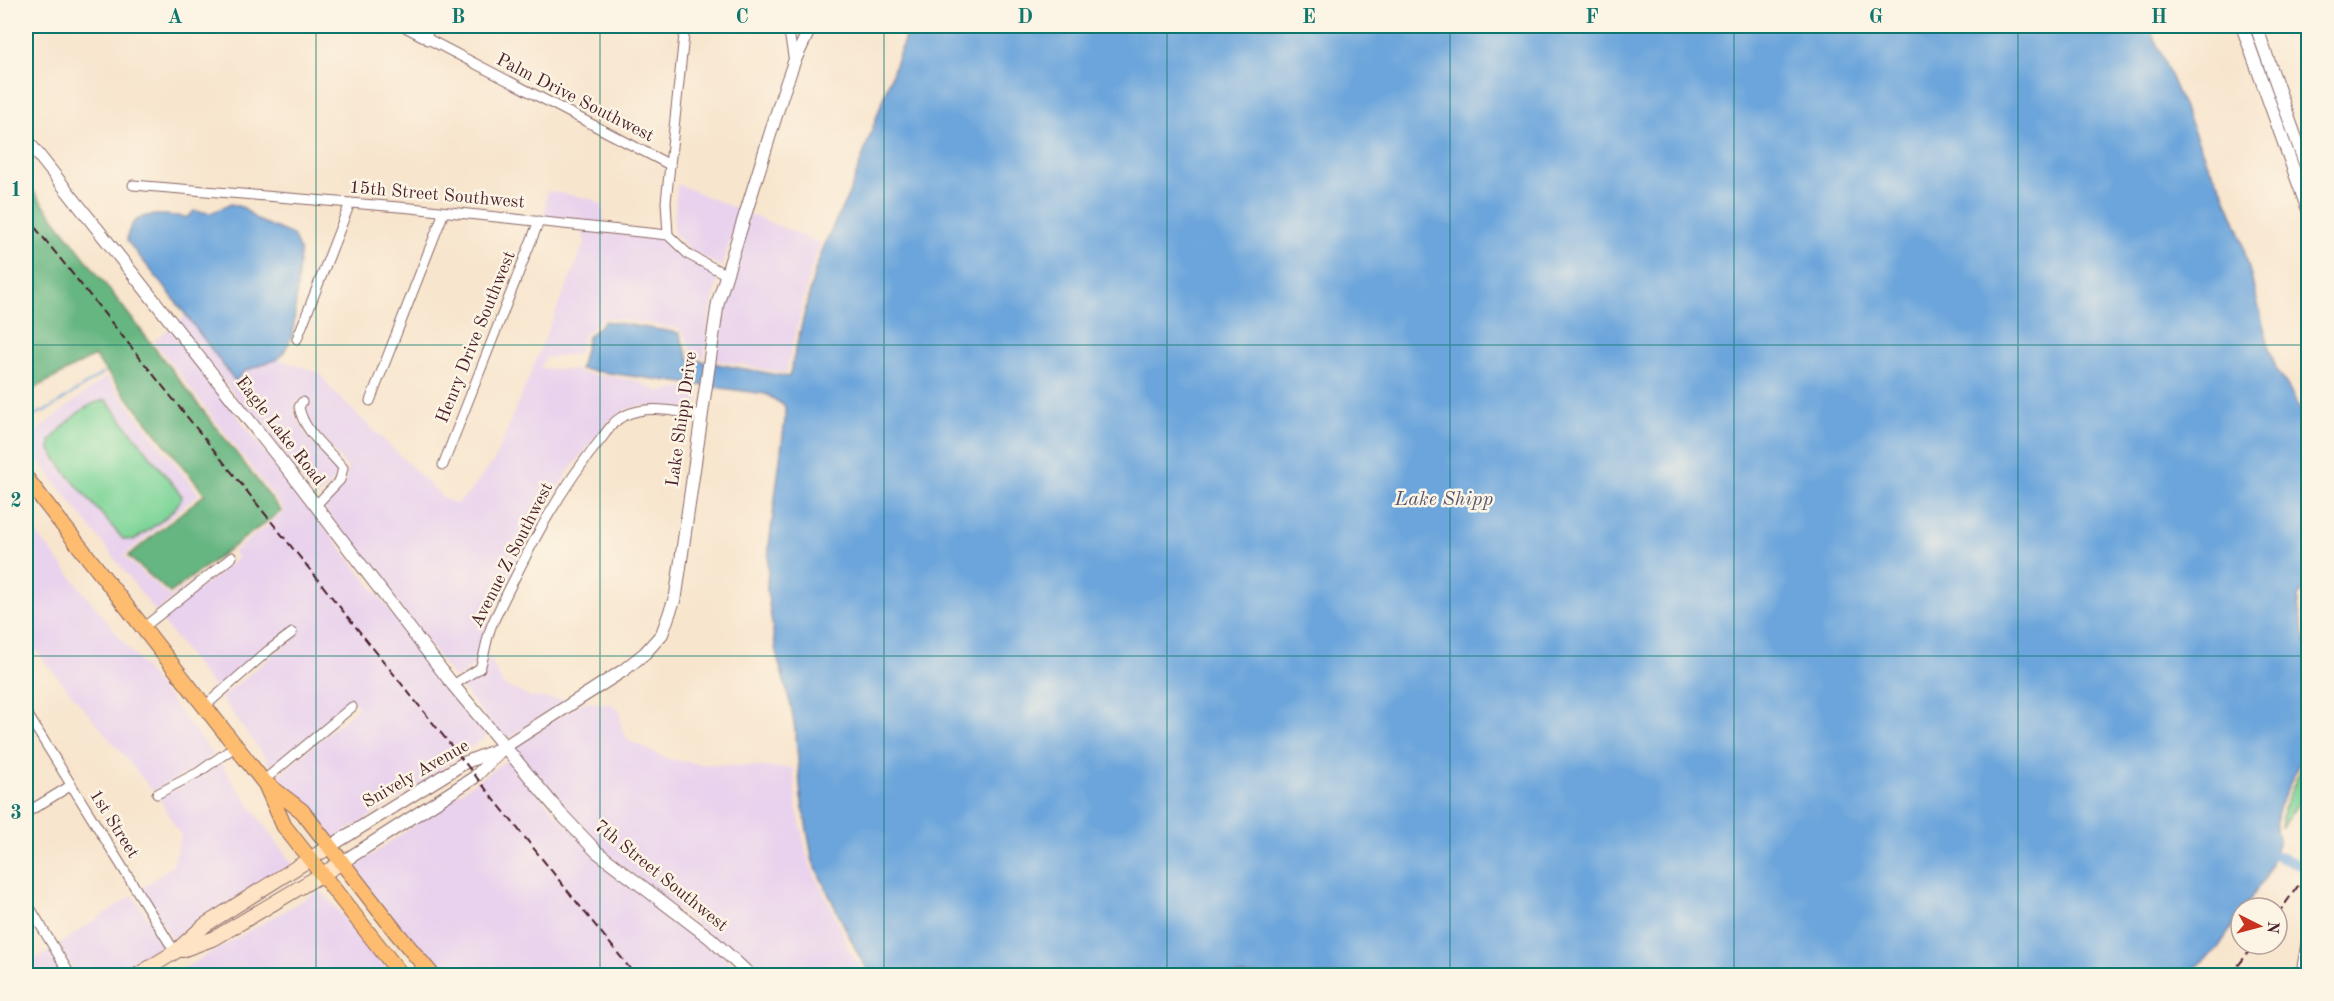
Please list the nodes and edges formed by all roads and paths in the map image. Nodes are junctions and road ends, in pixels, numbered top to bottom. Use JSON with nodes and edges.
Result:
{"nodes":[{"id":1,"x":403,"y":26,"type":"edge"},
{"id":2,"x":426,"y":26,"type":"edge"},
{"id":3,"x":685,"y":26,"type":"edge"},
{"id":4,"x":789,"y":26,"type":"edge"},
{"id":5,"x":811,"y":26,"type":"edge"},
{"id":6,"x":2242,"y":26,"type":"edge"},
{"id":7,"x":2256,"y":26,"type":"edge"},
{"id":8,"x":429,"y":40,"type":"junction"},
{"id":9,"x":794,"y":62,"type":"junction"},
{"id":10,"x":26,"y":139,"type":"edge"},
{"id":11,"x":670,"y":165,"type":"junction"},
{"id":12,"x":2308,"y":172,"type":"edge"},
{"id":13,"x":132,"y":185,"type":"dead end"},
{"id":14,"x":350,"y":203,"type":"junction"},
{"id":15,"x":2308,"y":205,"type":"edge"},
{"id":16,"x":444,"y":212,"type":"junction"},
{"id":17,"x":539,"y":221,"type":"junction"},
{"id":18,"x":668,"y":235,"type":"junction"},
{"id":19,"x":725,"y":274,"type":"junction"},
{"id":20,"x":297,"y":339,"type":"dead end"},
{"id":21,"x":370,"y":401,"type":"dead end"},
{"id":22,"x":302,"y":402,"type":"dead end"},
{"id":23,"x":701,"y":410,"type":"junction"},
{"id":24,"x":443,"y":465,"type":"dead end"},
{"id":25,"x":26,"y":478,"type":"edge"},
{"id":26,"x":315,"y":505,"type":"junction"},
{"id":27,"x":232,"y":557,"type":"dead end"},
{"id":28,"x":144,"y":627,"type":"junction"},
{"id":29,"x":292,"y":633,"type":"dead end"},
{"id":30,"x":453,"y":685,"type":"junction"},
{"id":31,"x":205,"y":706,"type":"junction"},
{"id":32,"x":352,"y":707,"type":"dead end"},
{"id":33,"x":26,"y":712,"type":"edge"},
{"id":34,"x":236,"y":746,"type":"junction"},
{"id":35,"x":504,"y":747,"type":"junction"},
{"id":36,"x":263,"y":781,"type":"junction"},
{"id":37,"x":70,"y":786,"type":"junction"},
{"id":38,"x":157,"y":794,"type":"dead end"},
{"id":39,"x":26,"y":813,"type":"edge"},
{"id":40,"x":329,"y":847,"type":"junction"},
{"id":41,"x":309,"y":860,"type":"junction"},
{"id":42,"x":341,"y":863,"type":"junction"},
{"id":43,"x":321,"y":875,"type":"junction"},
{"id":44,"x":26,"y":901,"type":"edge"},
{"id":45,"x":2308,"y":940,"type":"edge"},
{"id":46,"x":175,"y":952,"type":"junction"},
{"id":47,"x":71,"y":975,"type":"edge"},
{"id":48,"x":136,"y":975,"type":"edge"},
{"id":49,"x":402,"y":975,"type":"edge"},
{"id":50,"x":433,"y":975,"type":"edge"},
{"id":51,"x":751,"y":975,"type":"edge"},
{"id":52,"x":2302,"y":975,"type":"edge"}],
"edges":[{"from":1,"to":8,"type":"street","name":"Palm Drive Southwest"},
{"from":2,"to":8,"type":"street"},
{"from":3,"to":11,"type":"street"},
{"from":4,"to":9,"type":"street"},
{"from":5,"to":9,"type":"street","name":"Lake Shipp Drive"},
{"from":6,"to":15,"type":"street"},
{"from":7,"to":12,"type":"street"},
{"from":8,"to":11,"type":"street","name":"Palm Drive Southwest"},
{"from":9,"to":19,"type":"street","name":"Lake Shipp Drive"},
{"from":10,"to":26,"type":"street","name":"Eagle Lake Road"},
{"from":11,"to":18,"type":"street"},
{"from":13,"to":14,"type":"street","name":"15th Street Southwest"},
{"from":14,"to":16,"type":"street","name":"15th Street Southwest"},
{"from":14,"to":20,"type":"street"},
{"from":16,"to":17,"type":"street","name":"15th Street Southwest"},
{"from":16,"to":21,"type":"street"},
{"from":17,"to":18,"type":"street","name":"15th Street Southwest"},
{"from":17,"to":24,"type":"street","name":"Henry Drive Southwest"},
{"from":18,"to":19,"type":"street"},
{"from":19,"to":23,"type":"street","name":"Lake Shipp Drive"},
{"from":22,"to":26,"type":"street"},
{"from":23,"to":30,"type":"street","name":"Avenue Z Southwest"},
{"from":23,"to":35,"type":"street","name":"Lake Shipp Drive"},
{"from":25,"to":28,"type":"highway"},
{"from":26,"to":30,"type":"street","name":"Eagle Lake Road"},
{"from":27,"to":28,"type":"street"},
{"from":28,"to":31,"type":"highway"},
{"from":29,"to":31,"type":"street"},
{"from":30,"to":35,"type":"street","name":"Eagle Lake Road"},
{"from":31,"to":34,"type":"highway"},
{"from":32,"to":36,"type":"street"},
{"from":33,"to":37,"type":"street","name":"1st Street"},
{"from":34,"to":36,"type":"highway"},
{"from":34,"to":38,"type":"street"},
{"from":35,"to":40,"type":"street","name":"Snively Avenue"},
{"from":35,"to":42,"type":"street","name":"Snively Avenue"},
{"from":35,"to":51,"type":"street","name":"7th Street Southwest"},
{"from":36,"to":40,"type":"highway"},
{"from":36,"to":41,"type":"highway"},
{"from":37,"to":39,"type":"street"},
{"from":37,"to":46,"type":"street","name":"1st Street"},
{"from":40,"to":41,"type":"main road","name":"Snively Avenue"},
{"from":40,"to":42,"type":"highway"},
{"from":41,"to":43,"type":"highway"},
{"from":41,"to":46,"type":"main road","name":"Snively Avenue"},
{"from":42,"to":43,"type":"main road","name":"Snively Avenue"},
{"from":42,"to":50,"type":"highway"},
{"from":43,"to":46,"type":"main road","name":"Snively Avenue"},
{"from":43,"to":49,"type":"highway"},
{"from":44,"to":47,"type":"street"},
{"from":45,"to":52,"type":"street"},
{"from":46,"to":48,"type":"main road","name":"Snively Avenue"}]}
